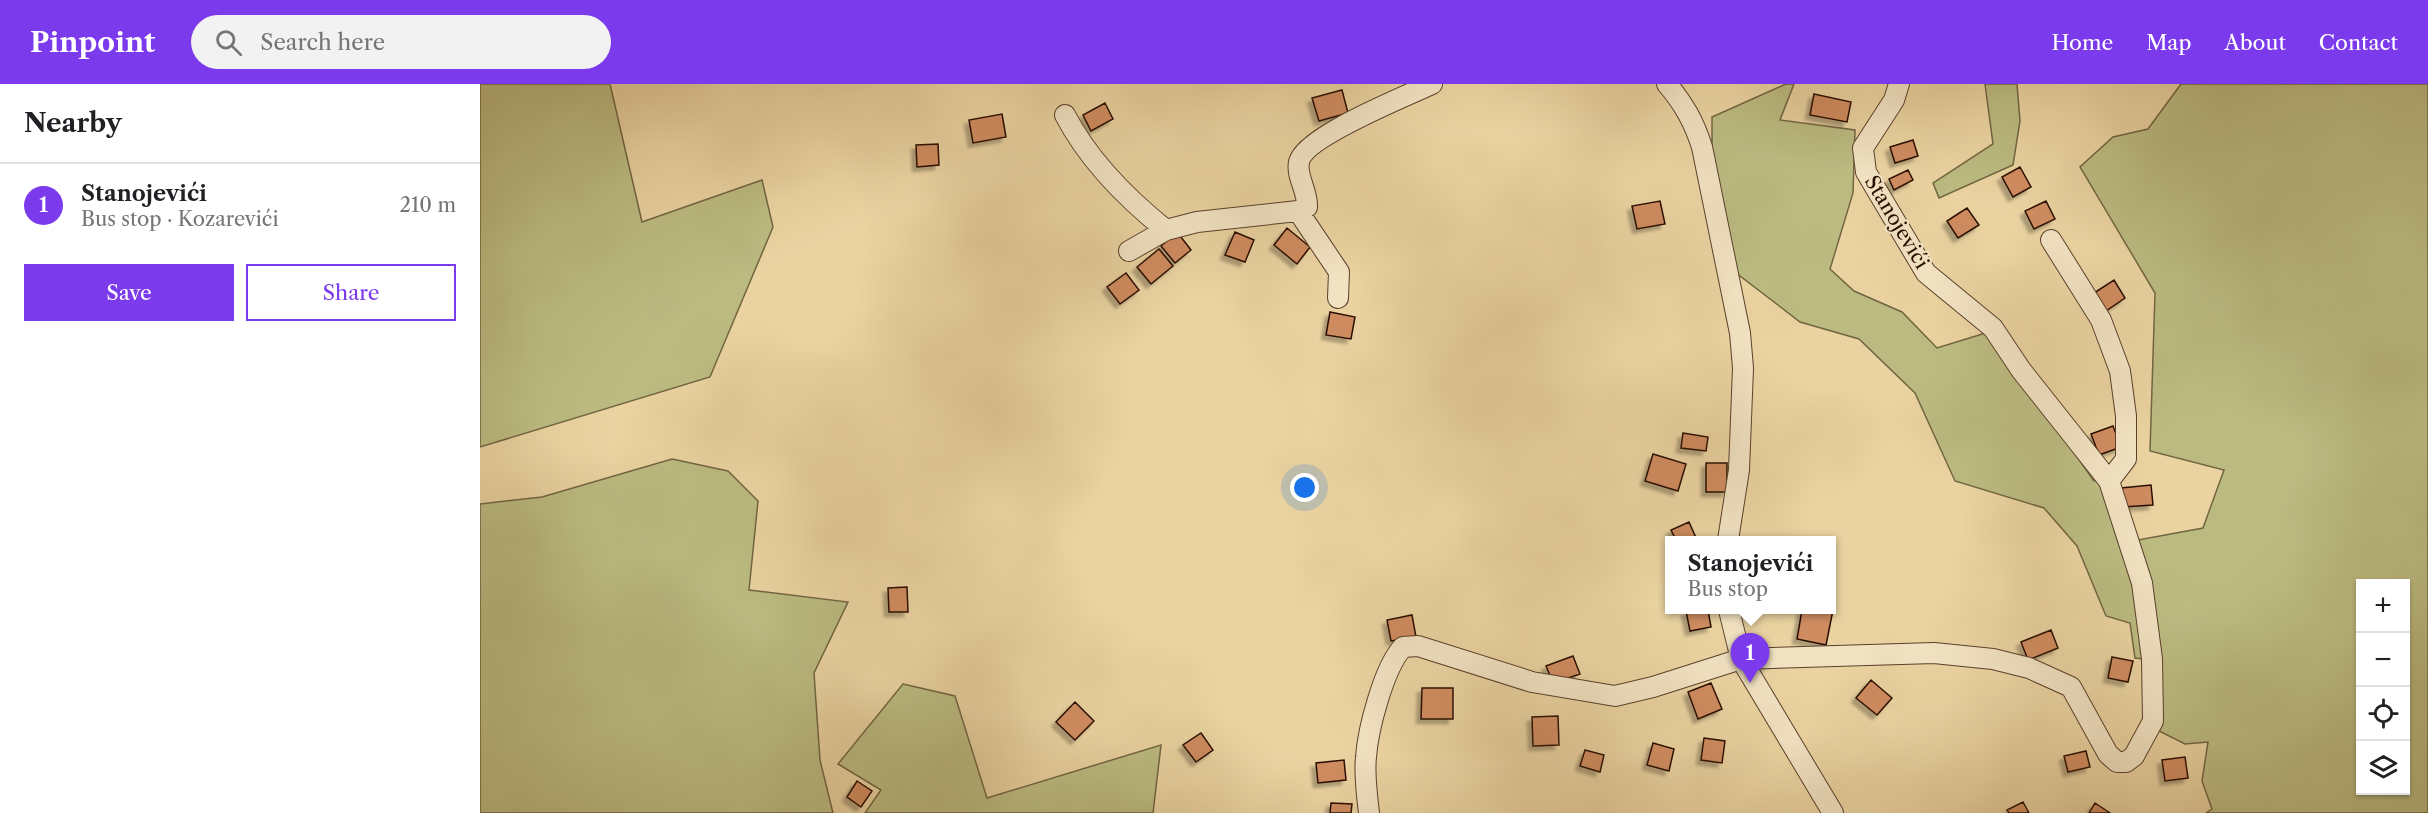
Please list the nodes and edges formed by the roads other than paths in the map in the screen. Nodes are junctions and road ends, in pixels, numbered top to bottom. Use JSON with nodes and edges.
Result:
{"nodes":[{"id":1,"x":1432,"y":84,"type":"edge"},
{"id":2,"x":1667,"y":84,"type":"edge"},
{"id":3,"x":1899,"y":84,"type":"edge"},
{"id":4,"x":1065,"y":115,"type":"dead end"},
{"id":5,"x":1298,"y":211,"type":"junction"},
{"id":6,"x":1166,"y":230,"type":"junction"},
{"id":7,"x":2051,"y":240,"type":"dead end"},
{"id":8,"x":1129,"y":251,"type":"dead end"},
{"id":9,"x":1338,"y":298,"type":"dead end"},
{"id":10,"x":2109,"y":481,"type":"junction"},
{"id":11,"x":1728,"y":536,"type":"edge"},
{"id":12,"x":1730,"y":614,"type":"edge"},
{"id":13,"x":1741,"y":659,"type":"junction"},
{"id":14,"x":1369,"y":813,"type":"edge"},
{"id":15,"x":1833,"y":813,"type":"edge"}],
"edges":[{"from":1,"to":5,"type":"street"},
{"from":2,"to":11,"type":"street"},
{"from":3,"to":10,"type":"street","name":"Stanojevići"},
{"from":4,"to":6,"type":"street"},
{"from":5,"to":6,"type":"street"},
{"from":5,"to":9,"type":"street"},
{"from":6,"to":8,"type":"street"},
{"from":7,"to":10,"type":"street"},
{"from":10,"to":13,"type":"street"},
{"from":12,"to":13,"type":"street"},
{"from":13,"to":14,"type":"street"},
{"from":13,"to":15,"type":"street"}]}
